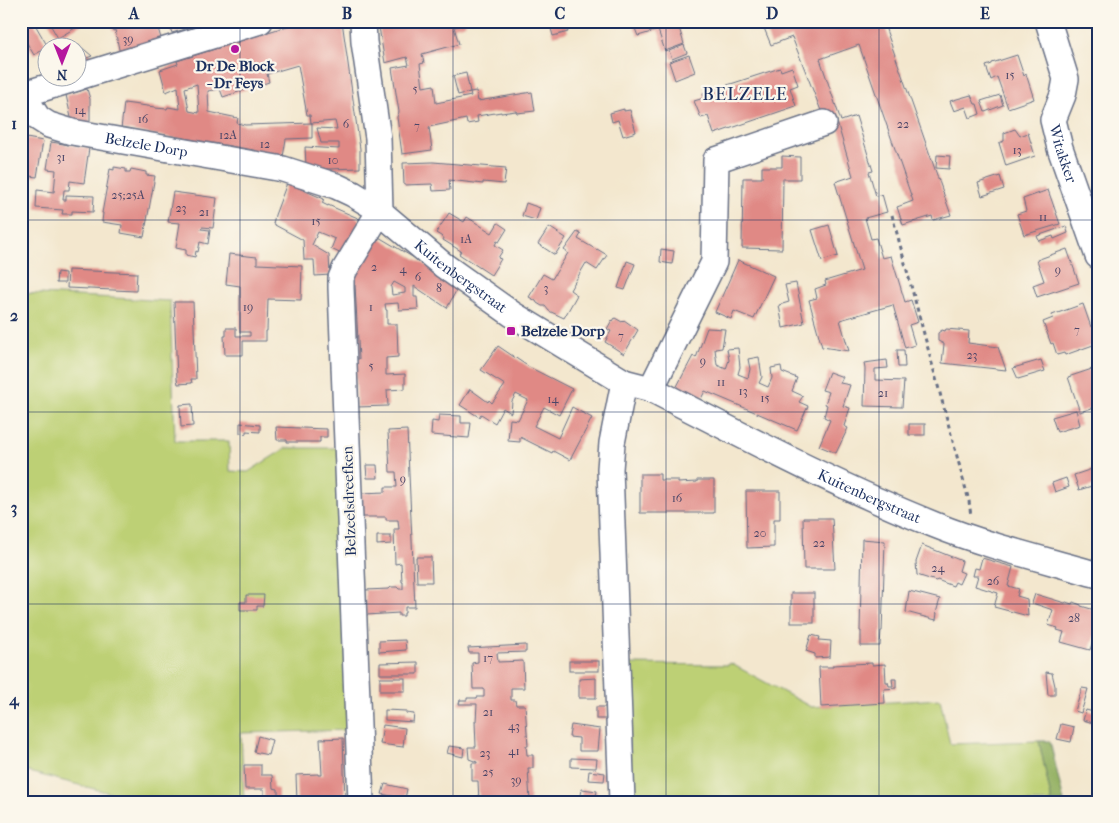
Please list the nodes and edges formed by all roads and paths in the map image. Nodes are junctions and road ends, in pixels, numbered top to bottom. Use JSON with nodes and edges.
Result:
{"nodes":[{"id":1,"x":260,"y":21,"type":"edge"},
{"id":2,"x":363,"y":21,"type":"edge"},
{"id":3,"x":1048,"y":21,"type":"edge"},
{"id":4,"x":88,"y":74,"type":"edge"},
{"id":5,"x":43,"y":88,"type":"edge"},
{"id":6,"x":22,"y":95,"type":"edge"},
{"id":7,"x":824,"y":123,"type":"dead end"},
{"id":8,"x":380,"y":211,"type":"junction"},
{"id":9,"x":892,"y":215,"type":"dead end"},
{"id":10,"x":1098,"y":256,"type":"edge"},
{"id":11,"x":624,"y":382,"type":"junction"},
{"id":12,"x":651,"y":389,"type":"junction"},
{"id":13,"x":974,"y":539,"type":"junction"},
{"id":14,"x":1098,"y":575,"type":"edge"},
{"id":15,"x":361,"y":802,"type":"edge"},
{"id":16,"x":622,"y":802,"type":"edge"}],
"edges":[{"from":1,"to":4,"type":"street","name":"Belzele Dorp"},
{"from":2,"to":8,"type":"street"},
{"from":3,"to":10,"type":"street","name":"Witakker"},
{"from":5,"to":6,"type":"street","name":"Belzele Dorp"},
{"from":6,"to":8,"type":"street","name":"Belzele Dorp"},
{"from":7,"to":12,"type":"street"},
{"from":8,"to":11,"type":"street","name":"Kuitenbergstraat"},
{"from":8,"to":15,"type":"street","name":"Belzeelsdreefken"},
{"from":9,"to":13,"type":"path"},
{"from":11,"to":12,"type":"street","name":"Kuitenbergstraat"},
{"from":11,"to":16,"type":"street"},
{"from":12,"to":13,"type":"street","name":"Kuitenbergstraat"},
{"from":13,"to":14,"type":"street","name":"Kuitenbergstraat"}]}
